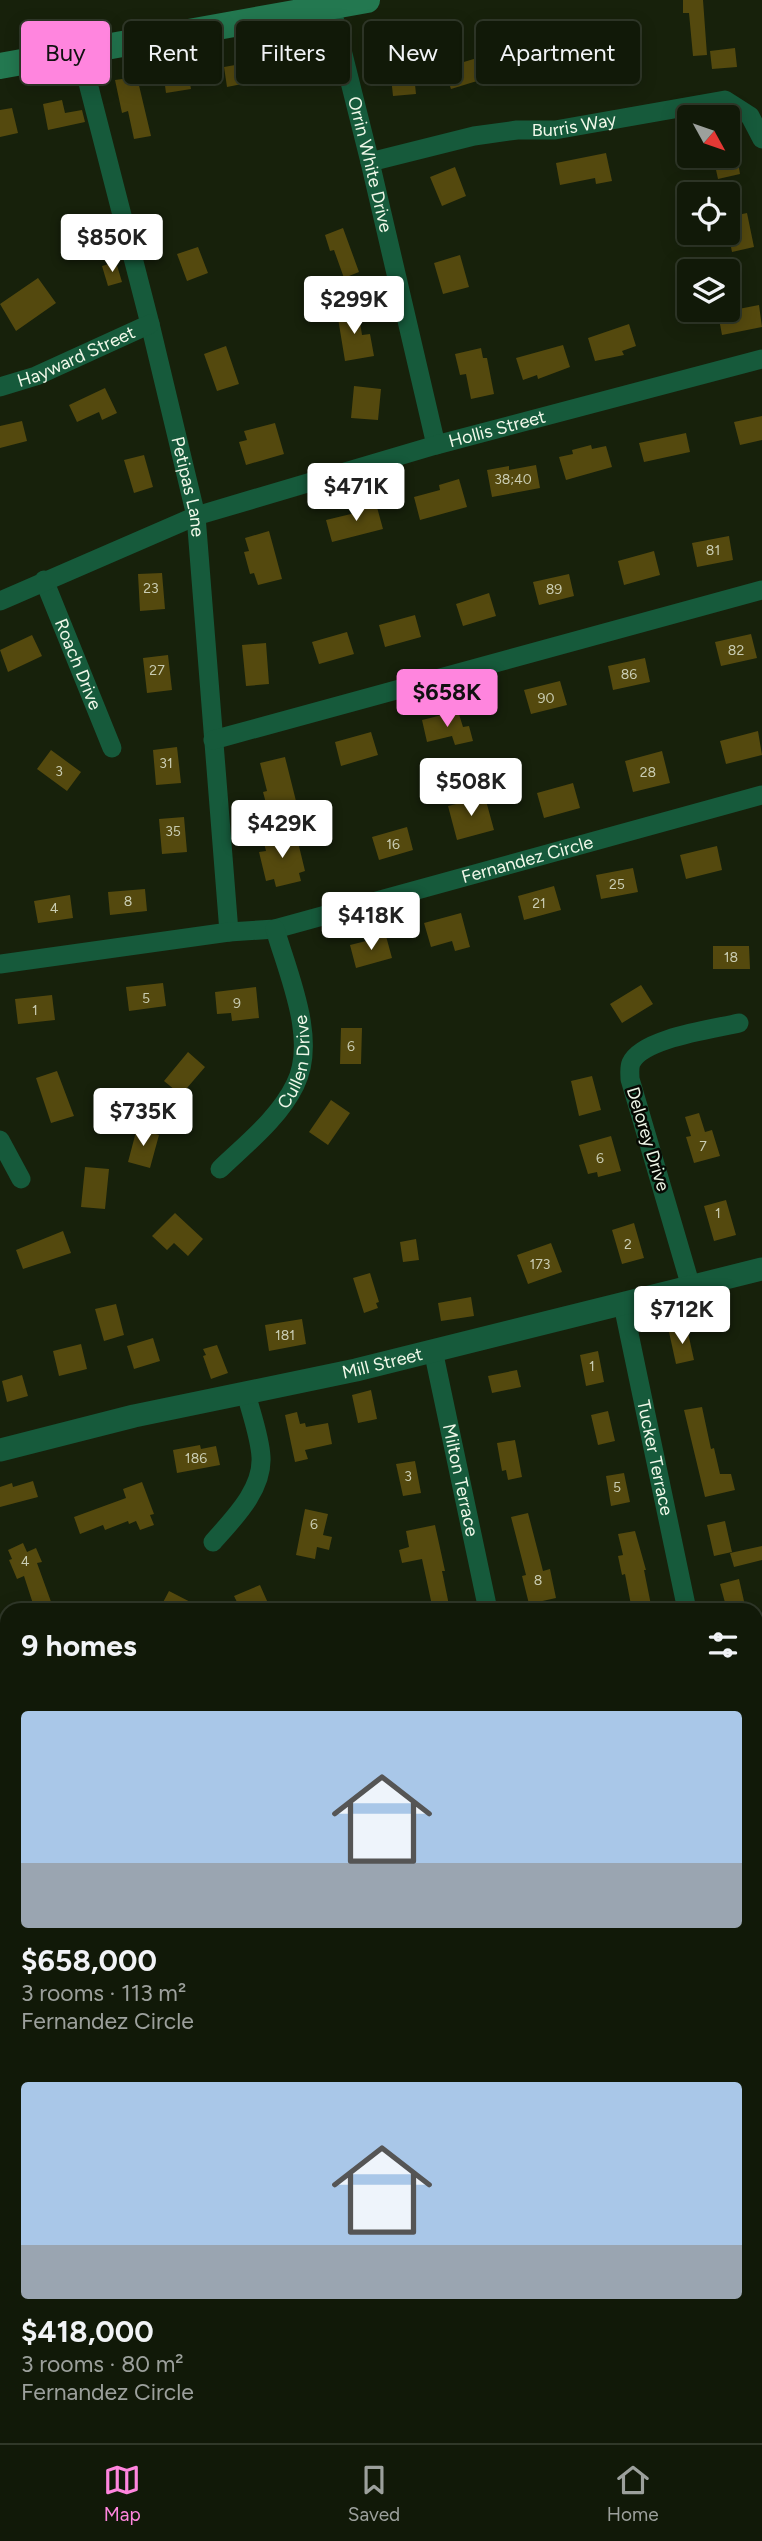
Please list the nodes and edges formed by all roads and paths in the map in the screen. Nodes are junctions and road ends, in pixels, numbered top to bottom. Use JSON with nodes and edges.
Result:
{"nodes":[{"id":1,"x":367,"y":0,"type":"edge"},
{"id":2,"x":331,"y":6,"type":"junction"},
{"id":3,"x":110,"y":46,"type":"edge"},
{"id":4,"x":21,"y":62,"type":"edge"},
{"id":5,"x":0,"y":65,"type":"edge"},
{"id":6,"x":87,"y":84,"type":"edge"},
{"id":7,"x":762,"y":139,"type":"edge"},
{"id":8,"x":370,"y":162,"type":"junction"},
{"id":9,"x":150,"y":324,"type":"junction"},
{"id":10,"x":762,"y":359,"type":"edge"},
{"id":11,"x":0,"y":387,"type":"edge"},
{"id":12,"x":436,"y":445,"type":"junction"},
{"id":13,"x":196,"y":516,"type":"junction"},
{"id":14,"x":44,"y":580,"type":"junction"},
{"id":15,"x":762,"y":590,"type":"edge"},
{"id":16,"x":0,"y":601,"type":"edge"},
{"id":17,"x":213,"y":740,"type":"junction"},
{"id":18,"x":112,"y":748,"type":"dead end"},
{"id":19,"x":762,"y":795,"type":"edge"},
{"id":20,"x":275,"y":929,"type":"junction"},
{"id":21,"x":229,"y":932,"type":"junction"},
{"id":22,"x":0,"y":964,"type":"edge"},
{"id":23,"x":739,"y":1023,"type":"dead end"},
{"id":24,"x":0,"y":1140,"type":"edge"},
{"id":25,"x":220,"y":1170,"type":"dead end"},
{"id":26,"x":21,"y":1180,"type":"dead end"},
{"id":27,"x":762,"y":1269,"type":"edge"},
{"id":28,"x":691,"y":1287,"type":"junction"},
{"id":29,"x":623,"y":1305,"type":"junction"},
{"id":30,"x":433,"y":1350,"type":"junction"},
{"id":31,"x":246,"y":1393,"type":"junction"},
{"id":32,"x":0,"y":1450,"type":"edge"},
{"id":33,"x":214,"y":1542,"type":"dead end"},
{"id":34,"x":487,"y":1603,"type":"edge"},
{"id":35,"x":686,"y":1603,"type":"edge"}],
"edges":[{"from":1,"to":2,"type":"main road"},
{"from":2,"to":3,"type":"main road"},
{"from":2,"to":8,"type":"street","name":"Orrin White Drive"},
{"from":4,"to":5,"type":"main road"},
{"from":6,"to":9,"type":"street","name":"Petipas Lane"},
{"from":7,"to":8,"type":"street","name":"Burris Way"},
{"from":8,"to":12,"type":"street","name":"Orrin White Drive"},
{"from":9,"to":11,"type":"street","name":"Hayward Street"},
{"from":9,"to":13,"type":"street","name":"Petipas Lane"},
{"from":10,"to":12,"type":"street","name":"Hollis Street"},
{"from":12,"to":13,"type":"street","name":"Hollis Street"},
{"from":13,"to":14,"type":"street","name":"Hollis Street"},
{"from":13,"to":17,"type":"street","name":"Petipas Lane"},
{"from":14,"to":16,"type":"street","name":"Hollis Street"},
{"from":14,"to":18,"type":"street","name":"Roach Drive"},
{"from":15,"to":17,"type":"street"},
{"from":17,"to":21,"type":"street","name":"Petipas Lane"},
{"from":19,"to":20,"type":"street","name":"Fernandez Circle"},
{"from":20,"to":21,"type":"street","name":"Fernandez Circle"},
{"from":20,"to":25,"type":"street","name":"Cullen Drive"},
{"from":21,"to":22,"type":"street","name":"Fernandez Circle"},
{"from":23,"to":28,"type":"street","name":"Delorey Drive"},
{"from":24,"to":26,"type":"street"},
{"from":27,"to":28,"type":"street","name":"Mill Street"},
{"from":28,"to":29,"type":"street","name":"Mill Street"},
{"from":29,"to":30,"type":"street","name":"Mill Street"},
{"from":29,"to":35,"type":"street","name":"Tucker Terrace"},
{"from":30,"to":31,"type":"street","name":"Mill Street"},
{"from":30,"to":34,"type":"street","name":"Milton Terrace"},
{"from":31,"to":32,"type":"street","name":"Mill Street"},
{"from":31,"to":33,"type":"street"}]}
